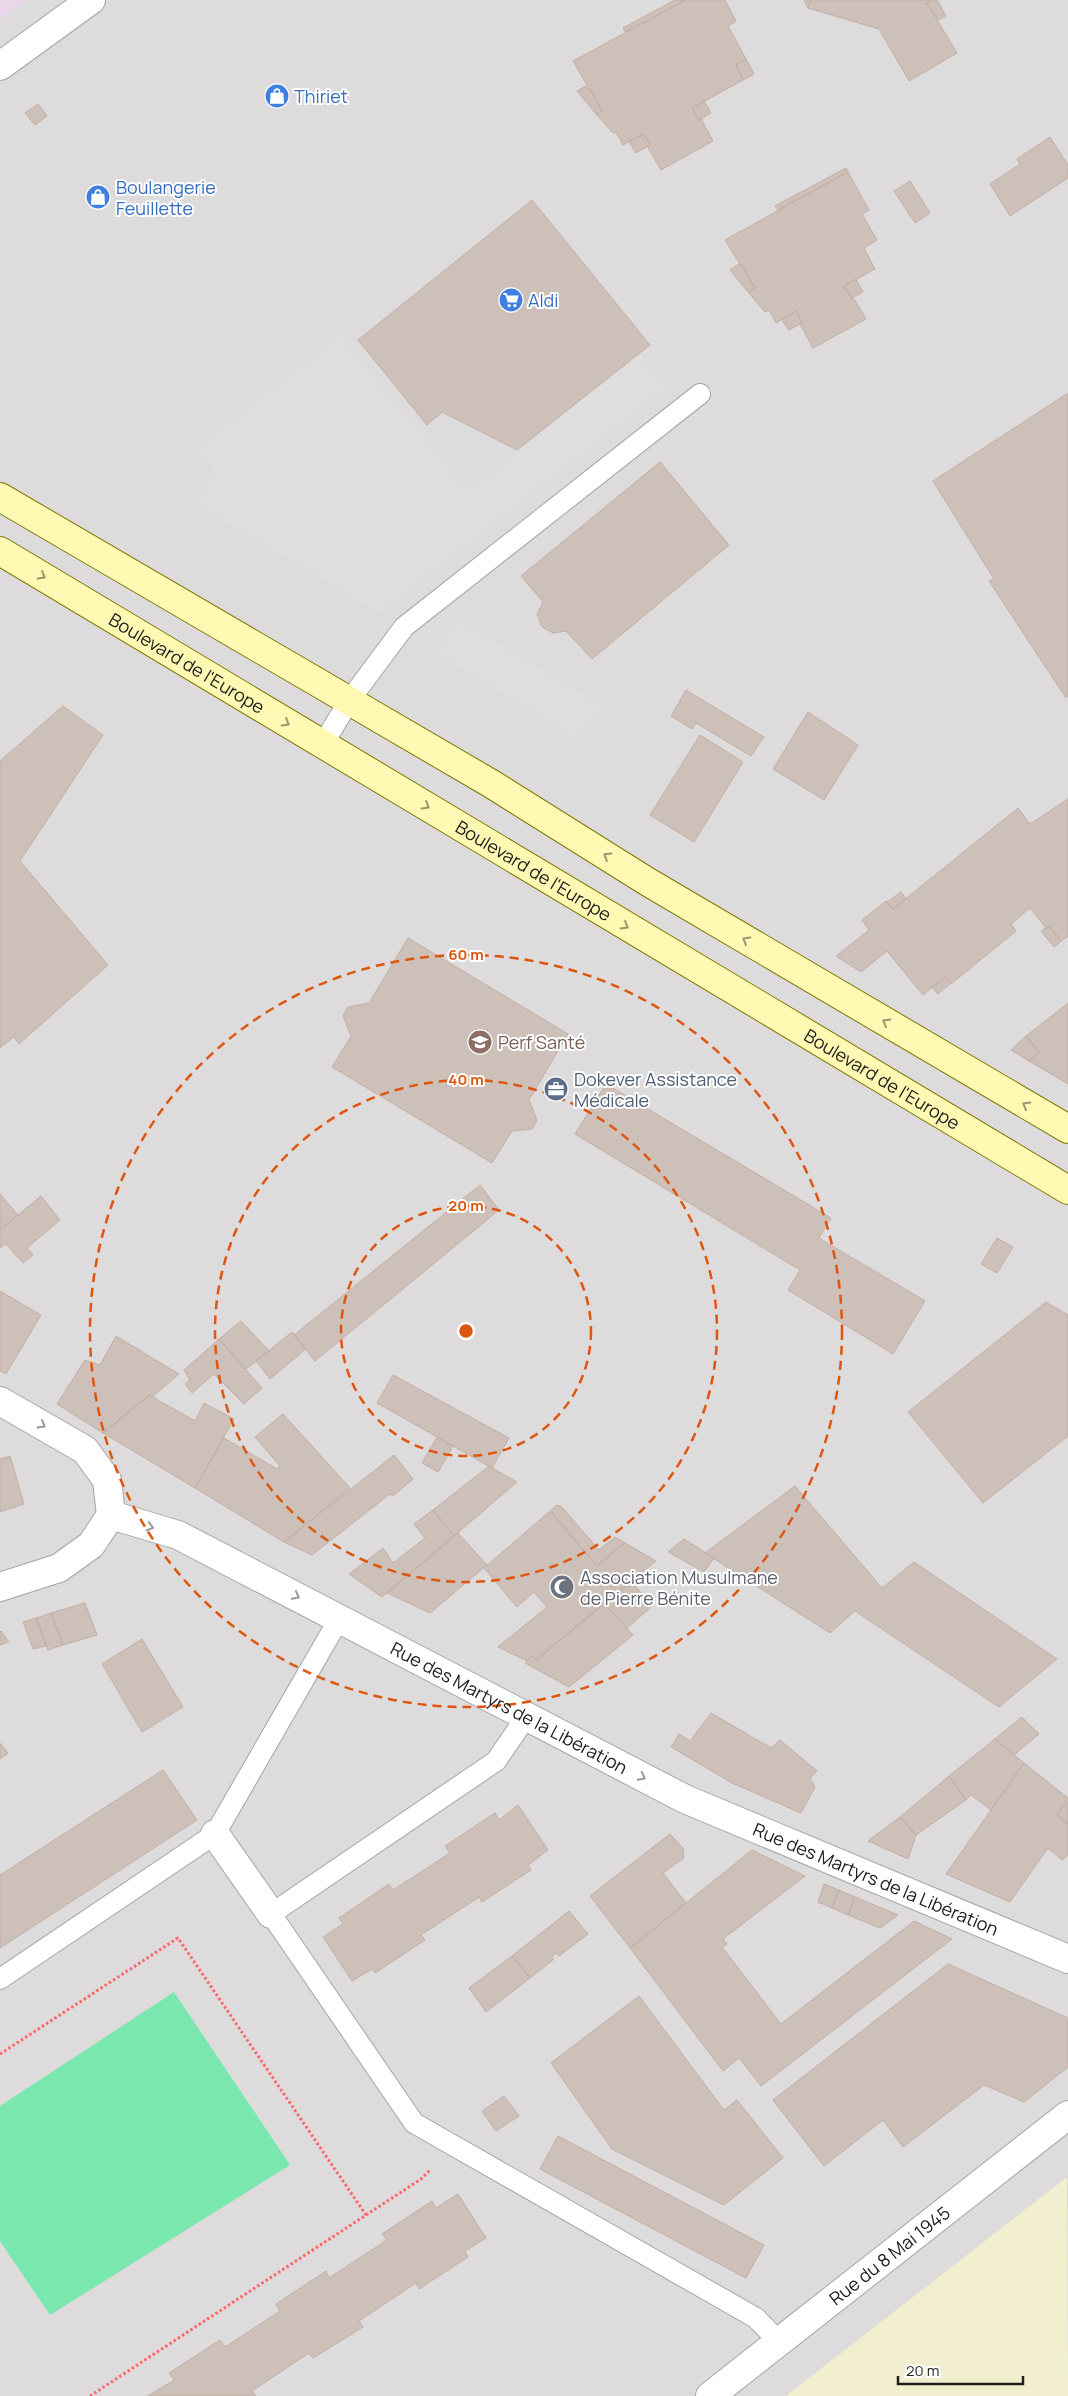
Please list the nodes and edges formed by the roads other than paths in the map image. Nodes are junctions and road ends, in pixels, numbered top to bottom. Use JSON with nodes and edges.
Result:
{"nodes":[{"id":1,"x":91,"y":0,"type":"edge"},
{"id":2,"x":0,"y":66,"type":"edge"},
{"id":3,"x":700,"y":394,"type":"dead end"},
{"id":4,"x":0,"y":498,"type":"edge"},
{"id":5,"x":0,"y":551,"type":"edge"},
{"id":6,"x":349,"y":701,"type":"junction"},
{"id":7,"x":323,"y":744,"type":"junction"},
{"id":8,"x":1068,"y":1129,"type":"edge"},
{"id":9,"x":1068,"y":1190,"type":"edge"},
{"id":10,"x":0,"y":1401,"type":"edge"},
{"id":11,"x":111,"y":1516,"type":"junction"},
{"id":12,"x":0,"y":1587,"type":"edge"},
{"id":13,"x":339,"y":1619,"type":"junction"},
{"id":14,"x":526,"y":1716,"type":"junction"},
{"id":15,"x":215,"y":1834,"type":"junction"},
{"id":16,"x":271,"y":1914,"type":"junction"},
{"id":17,"x":1068,"y":1959,"type":"edge"},
{"id":18,"x":0,"y":1979,"type":"edge"},
{"id":19,"x":1068,"y":2115,"type":"edge"},
{"id":20,"x":779,"y":2342,"type":"junction"},
{"id":21,"x":710,"y":2396,"type":"edge"}],
"edges":[{"from":1,"to":2,"type":"street"},
{"from":3,"to":6,"type":"lane"},
{"from":4,"to":6,"type":"main road"},
{"from":5,"to":7,"type":"main road","name":"Boulevard de l'Europe","one_way":true},
{"from":6,"to":7,"type":"lane"},
{"from":8,"to":6,"type":"main road","one_way":true},
{"from":7,"to":9,"type":"main road","name":"Boulevard de l'Europe","one_way":true},
{"from":10,"to":11,"type":"street","one_way":true},
{"from":11,"to":12,"type":"street"},
{"from":11,"to":13,"type":"street","name":"Rue des Martyrs de la Libération","one_way":true},
{"from":13,"to":14,"type":"street","name":"Rue des Martyrs de la Libération"},
{"from":13,"to":15,"type":"lane"},
{"from":14,"to":16,"type":"lane"},
{"from":14,"to":17,"type":"street","name":"Rue des Martyrs de la Libération","one_way":true},
{"from":15,"to":16,"type":"street"},
{"from":15,"to":18,"type":"lane"},
{"from":16,"to":20,"type":"lane"},
{"from":19,"to":20,"type":"street","name":"Rue du 8 Mai 1945"},
{"from":20,"to":21,"type":"street","name":"Rue du 8 Mai 1945"}]}
